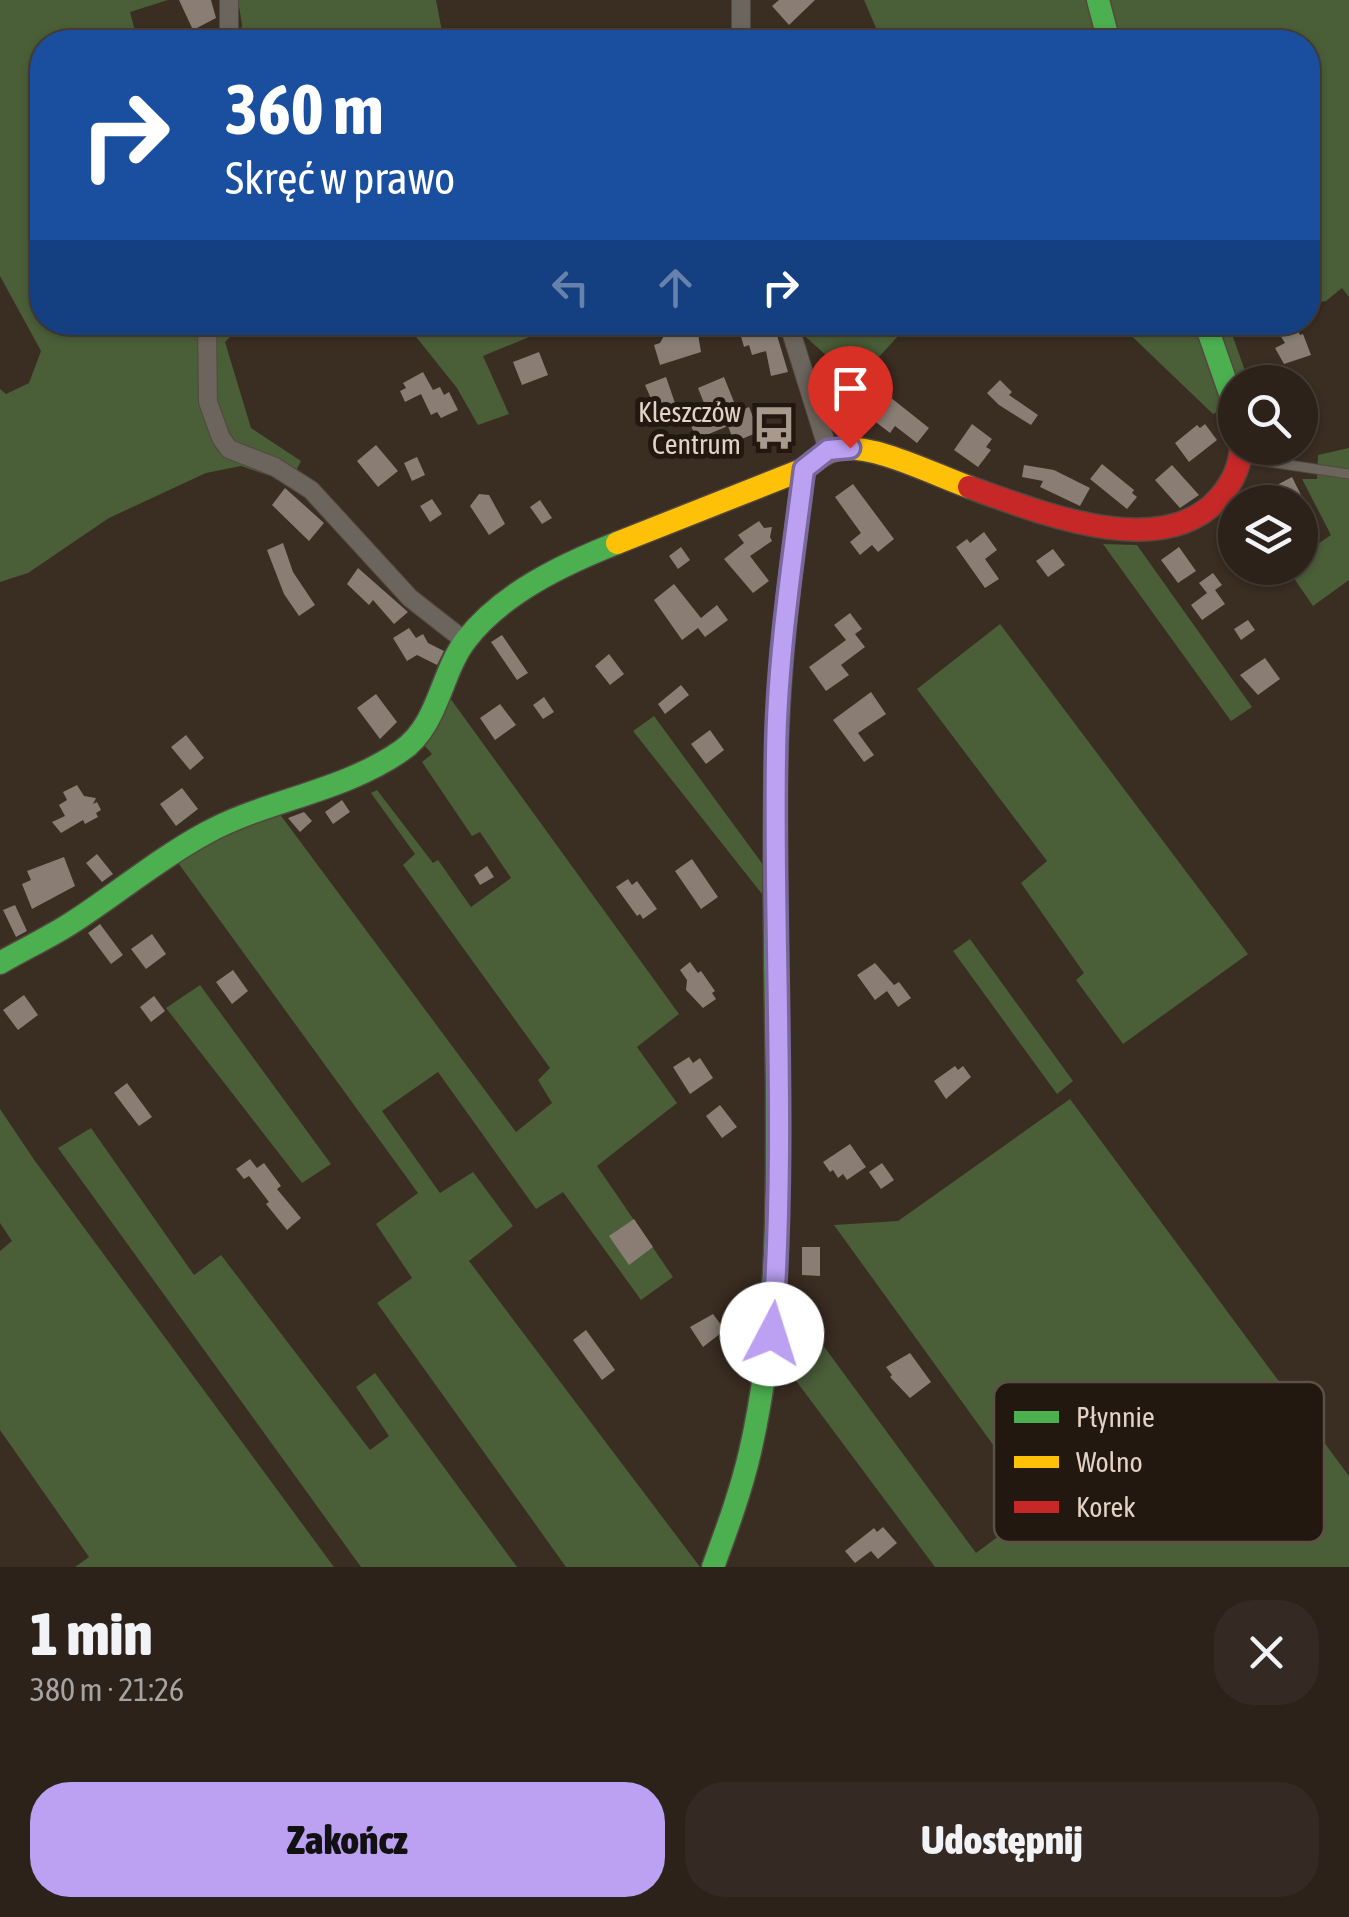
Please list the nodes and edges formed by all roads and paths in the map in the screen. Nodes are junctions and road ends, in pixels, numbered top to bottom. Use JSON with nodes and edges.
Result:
{"nodes":[{"id":1,"x":229,"y":0,"type":"edge"},
{"id":2,"x":741,"y":0,"type":"edge"},
{"id":3,"x":1098,"y":0,"type":"edge"},
{"id":4,"x":229,"y":30,"type":"edge"},
{"id":5,"x":741,"y":30,"type":"edge"},
{"id":6,"x":1106,"y":30,"type":"edge"},
{"id":7,"x":207,"y":335,"type":"edge"},
{"id":8,"x":792,"y":335,"type":"edge"},
{"id":9,"x":1210,"y":335,"type":"edge"},
{"id":10,"x":1220,"y":365,"type":"edge"},
{"id":11,"x":828,"y":450,"type":"junction"},
{"id":12,"x":1236,"y":465,"type":"edge"},
{"id":13,"x":1303,"y":465,"type":"edge"},
{"id":14,"x":804,"y":469,"type":"junction"},
{"id":15,"x":1349,"y":474,"type":"edge"},
{"id":16,"x":466,"y":641,"type":"junction"},
{"id":17,"x":0,"y":963,"type":"edge"},
{"id":18,"x":718,"y":1564,"type":"edge"}],
"edges":[{"from":1,"to":4,"type":"street"},
{"from":2,"to":5,"type":"street"},
{"from":3,"to":6,"type":"street"},
{"from":7,"to":16,"type":"street"},
{"from":8,"to":11,"type":"street"},
{"from":9,"to":10,"type":"street"},
{"from":11,"to":12,"type":"street"},
{"from":11,"to":14,"type":"street"},
{"from":13,"to":15,"type":"lane"},
{"from":14,"to":16,"type":"street"},
{"from":14,"to":18,"type":"street"},
{"from":16,"to":17,"type":"street"}]}
